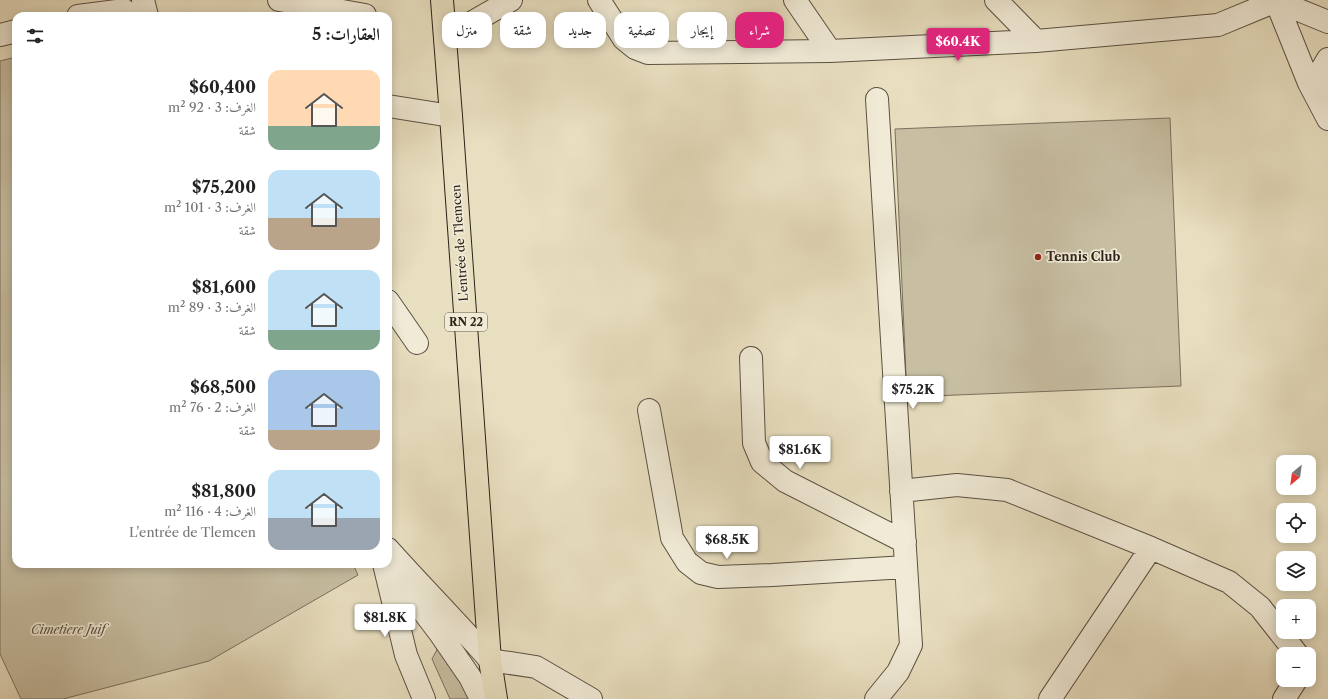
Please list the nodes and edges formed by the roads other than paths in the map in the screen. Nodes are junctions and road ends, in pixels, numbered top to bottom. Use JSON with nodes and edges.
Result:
{"nodes":[{"id":1,"x":89,"y":0,"type":"edge"},
{"id":2,"x":143,"y":0,"type":"edge"},
{"id":3,"x":280,"y":0,"type":"edge"},
{"id":4,"x":442,"y":0,"type":"edge"},
{"id":5,"x":511,"y":0,"type":"edge"},
{"id":6,"x":599,"y":0,"type":"edge"},
{"id":7,"x":795,"y":0,"type":"edge"},
{"id":8,"x":996,"y":0,"type":"edge"},
{"id":9,"x":1275,"y":0,"type":"edge"},
{"id":10,"x":81,"y":12,"type":"edge"},
{"id":11,"x":109,"y":12,"type":"edge"},
{"id":12,"x":127,"y":12,"type":"edge"},
{"id":13,"x":146,"y":12,"type":"edge"},
{"id":14,"x":348,"y":12,"type":"edge"},
{"id":15,"x":443,"y":12,"type":"edge"},
{"id":16,"x":490,"y":12,"type":"edge"},
{"id":17,"x":1328,"y":22,"type":"edge"},
{"id":18,"x":12,"y":32,"type":"edge"},
{"id":19,"x":0,"y":35,"type":"edge"},
{"id":20,"x":1036,"y":41,"type":"junction"},
{"id":21,"x":446,"y":48,"type":"edge"},
{"id":22,"x":830,"y":51,"type":"junction"},
{"id":23,"x":1328,"y":59,"type":"edge"},
{"id":24,"x":877,"y":99,"type":"dead end"},
{"id":25,"x":1328,"y":106,"type":"edge"},
{"id":26,"x":392,"y":107,"type":"edge"},
{"id":27,"x":451,"y":116,"type":"junction"},
{"id":28,"x":1328,"y":119,"type":"edge"},
{"id":29,"x":392,"y":307,"type":"edge"},
{"id":30,"x":417,"y":343,"type":"dead end"},
{"id":31,"x":751,"y":358,"type":"dead end"},
{"id":32,"x":649,"y":410,"type":"dead end"},
{"id":33,"x":902,"y":491,"type":"junction"},
{"id":34,"x":905,"y":542,"type":"junction"},
{"id":35,"x":1151,"y":548,"type":"junction"},
{"id":36,"x":392,"y":554,"type":"edge"},
{"id":37,"x":392,"y":564,"type":"edge"},
{"id":38,"x":906,"y":567,"type":"junction"},
{"id":39,"x":385,"y":568,"type":"edge"},
{"id":40,"x":415,"y":600,"type":"junction"},
{"id":41,"x":396,"y":613,"type":"junction"},
{"id":42,"x":1291,"y":647,"type":"edge"},
{"id":43,"x":490,"y":660,"type":"junction"},
{"id":44,"x":1292,"y":687,"type":"edge"},
{"id":45,"x":424,"y":699,"type":"edge"},
{"id":46,"x":481,"y":699,"type":"edge"},
{"id":47,"x":496,"y":699,"type":"edge"},
{"id":48,"x":591,"y":699,"type":"edge"},
{"id":49,"x":876,"y":699,"type":"edge"},
{"id":50,"x":1050,"y":699,"type":"edge"},
{"id":51,"x":1284,"y":699,"type":"edge"}],
"edges":[{"from":1,"to":10,"type":"street"},
{"from":2,"to":13,"type":"street"},
{"from":3,"to":14,"type":"street"},
{"from":4,"to":15,"type":"main road","name":"L'entrée de Tlemcen","number":"RN 22"},
{"from":5,"to":16,"type":"street"},
{"from":6,"to":22,"type":"street"},
{"from":7,"to":22,"type":"street"},
{"from":8,"to":20,"type":"street"},
{"from":9,"to":17,"type":"street"},
{"from":9,"to":20,"type":"street"},
{"from":9,"to":28,"type":"street"},
{"from":11,"to":12,"type":"street"},
{"from":18,"to":19,"type":"street"},
{"from":20,"to":22,"type":"street"},
{"from":21,"to":27,"type":"main road","name":"L'entrée de Tlemcen","number":"RN 22"},
{"from":23,"to":25,"type":"street"},
{"from":24,"to":33,"type":"street"},
{"from":26,"to":27,"type":"street"},
{"from":27,"to":43,"type":"main road","name":"L'entrée de Tlemcen","number":"RN 22"},
{"from":29,"to":30,"type":"street"},
{"from":31,"to":34,"type":"street"},
{"from":32,"to":38,"type":"street"},
{"from":33,"to":34,"type":"street"},
{"from":33,"to":35,"type":"street"},
{"from":34,"to":38,"type":"street"},
{"from":35,"to":42,"type":"street"},
{"from":35,"to":50,"type":"street"},
{"from":36,"to":43,"type":"street"},
{"from":37,"to":40,"type":"street"},
{"from":38,"to":49,"type":"street"},
{"from":39,"to":41,"type":"street"},
{"from":40,"to":41,"type":"street"},
{"from":40,"to":46,"type":"street"},
{"from":41,"to":45,"type":"street"},
{"from":43,"to":47,"type":"main road","number":"RN 22"},
{"from":43,"to":48,"type":"street"},
{"from":44,"to":51,"type":"street"}]}
